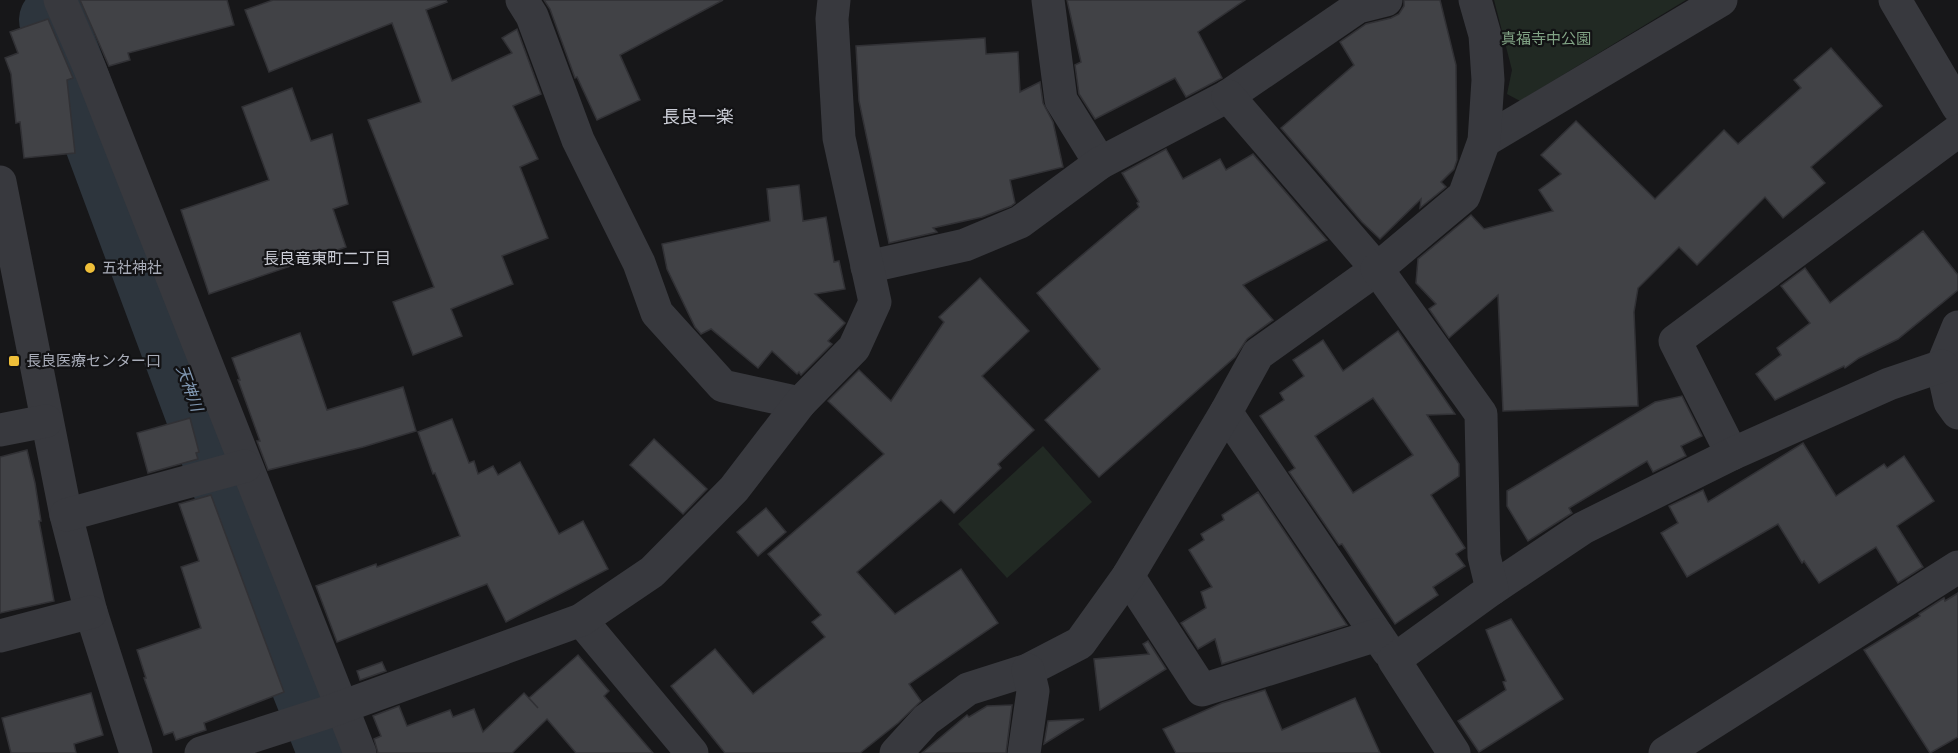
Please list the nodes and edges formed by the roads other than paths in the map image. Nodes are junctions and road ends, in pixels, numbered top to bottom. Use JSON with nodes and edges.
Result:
{"nodes":[{"id":1,"x":60,"y":0,"type":"edge"},
{"id":2,"x":522,"y":0,"type":"edge"},
{"id":3,"x":834,"y":0,"type":"edge"},
{"id":4,"x":1048,"y":0,"type":"edge"},
{"id":5,"x":1386,"y":0,"type":"edge"},
{"id":6,"x":1475,"y":0,"type":"edge"},
{"id":7,"x":1721,"y":0,"type":"edge"},
{"id":8,"x":1895,"y":0,"type":"edge"},
{"id":9,"x":1228,"y":96,"type":"junction"},
{"id":10,"x":1958,"y":107,"type":"edge"},
{"id":11,"x":1958,"y":131,"type":"edge"},
{"id":12,"x":1484,"y":141,"type":"junction"},
{"id":13,"x":1100,"y":163,"type":"junction"},
{"id":14,"x":0,"y":182,"type":"edge"},
{"id":15,"x":867,"y":267,"type":"junction"},
{"id":16,"x":1377,"y":269,"type":"junction"},
{"id":17,"x":1958,"y":327,"type":"edge"},
{"id":18,"x":1941,"y":366,"type":"junction"},
{"id":19,"x":800,"y":403,"type":"junction"},
{"id":20,"x":1226,"y":412,"type":"junction"},
{"id":21,"x":1958,"y":413,"type":"edge"},
{"id":22,"x":46,"y":421,"type":"junction"},
{"id":23,"x":0,"y":430,"type":"edge"},
{"id":24,"x":1732,"y":454,"type":"junction"},
{"id":25,"x":229,"y":471,"type":"junction"},
{"id":26,"x":66,"y":515,"type":"junction"},
{"id":27,"x":1958,"y":567,"type":"edge"},
{"id":28,"x":1128,"y":576,"type":"junction"},
{"id":29,"x":1492,"y":589,"type":"junction"},
{"id":30,"x":91,"y":612,"type":"junction"},
{"id":31,"x":581,"y":620,"type":"junction"},
{"id":32,"x":0,"y":636,"type":"edge"},
{"id":33,"x":1385,"y":648,"type":"junction"},
{"id":34,"x":1028,"y":670,"type":"junction"},
{"id":35,"x":326,"y":712,"type":"junction"},
{"id":36,"x":687,"y":751,"type":"edge"},
{"id":37,"x":136,"y":753,"type":"edge"},
{"id":38,"x":201,"y":753,"type":"edge"},
{"id":39,"x":360,"y":753,"type":"edge"},
{"id":40,"x":896,"y":753,"type":"edge"},
{"id":41,"x":1024,"y":753,"type":"edge"},
{"id":42,"x":1454,"y":753,"type":"edge"},
{"id":43,"x":1665,"y":753,"type":"edge"}],
"edges":[{"from":1,"to":25,"type":"street"},
{"from":2,"to":19,"type":"street"},
{"from":3,"to":15,"type":"street"},
{"from":4,"to":13,"type":"street"},
{"from":5,"to":9,"type":"street"},
{"from":6,"to":12,"type":"street"},
{"from":7,"to":12,"type":"street"},
{"from":8,"to":10,"type":"street"},
{"from":9,"to":13,"type":"street"},
{"from":9,"to":16,"type":"street"},
{"from":11,"to":24,"type":"street"},
{"from":12,"to":16,"type":"street"},
{"from":13,"to":15,"type":"street"},
{"from":14,"to":22,"type":"street"},
{"from":15,"to":19,"type":"street"},
{"from":16,"to":20,"type":"street"},
{"from":16,"to":29,"type":"street"},
{"from":17,"to":18,"type":"street"},
{"from":18,"to":21,"type":"street"},
{"from":18,"to":24,"type":"street"},
{"from":19,"to":31,"type":"street"},
{"from":20,"to":28,"type":"street"},
{"from":20,"to":33,"type":"street"},
{"from":22,"to":23,"type":"street"},
{"from":22,"to":26,"type":"street"},
{"from":24,"to":29,"type":"street"},
{"from":25,"to":26,"type":"street"},
{"from":25,"to":35,"type":"street"},
{"from":26,"to":30,"type":"street"},
{"from":27,"to":43,"type":"street"},
{"from":28,"to":33,"type":"street"},
{"from":28,"to":34,"type":"street"},
{"from":29,"to":33,"type":"street"},
{"from":30,"to":32,"type":"street"},
{"from":30,"to":37,"type":"street"},
{"from":31,"to":35,"type":"street"},
{"from":31,"to":36,"type":"street"},
{"from":33,"to":42,"type":"street"},
{"from":34,"to":40,"type":"street"},
{"from":34,"to":41,"type":"street"},
{"from":35,"to":38,"type":"street"},
{"from":35,"to":39,"type":"street"}]}
